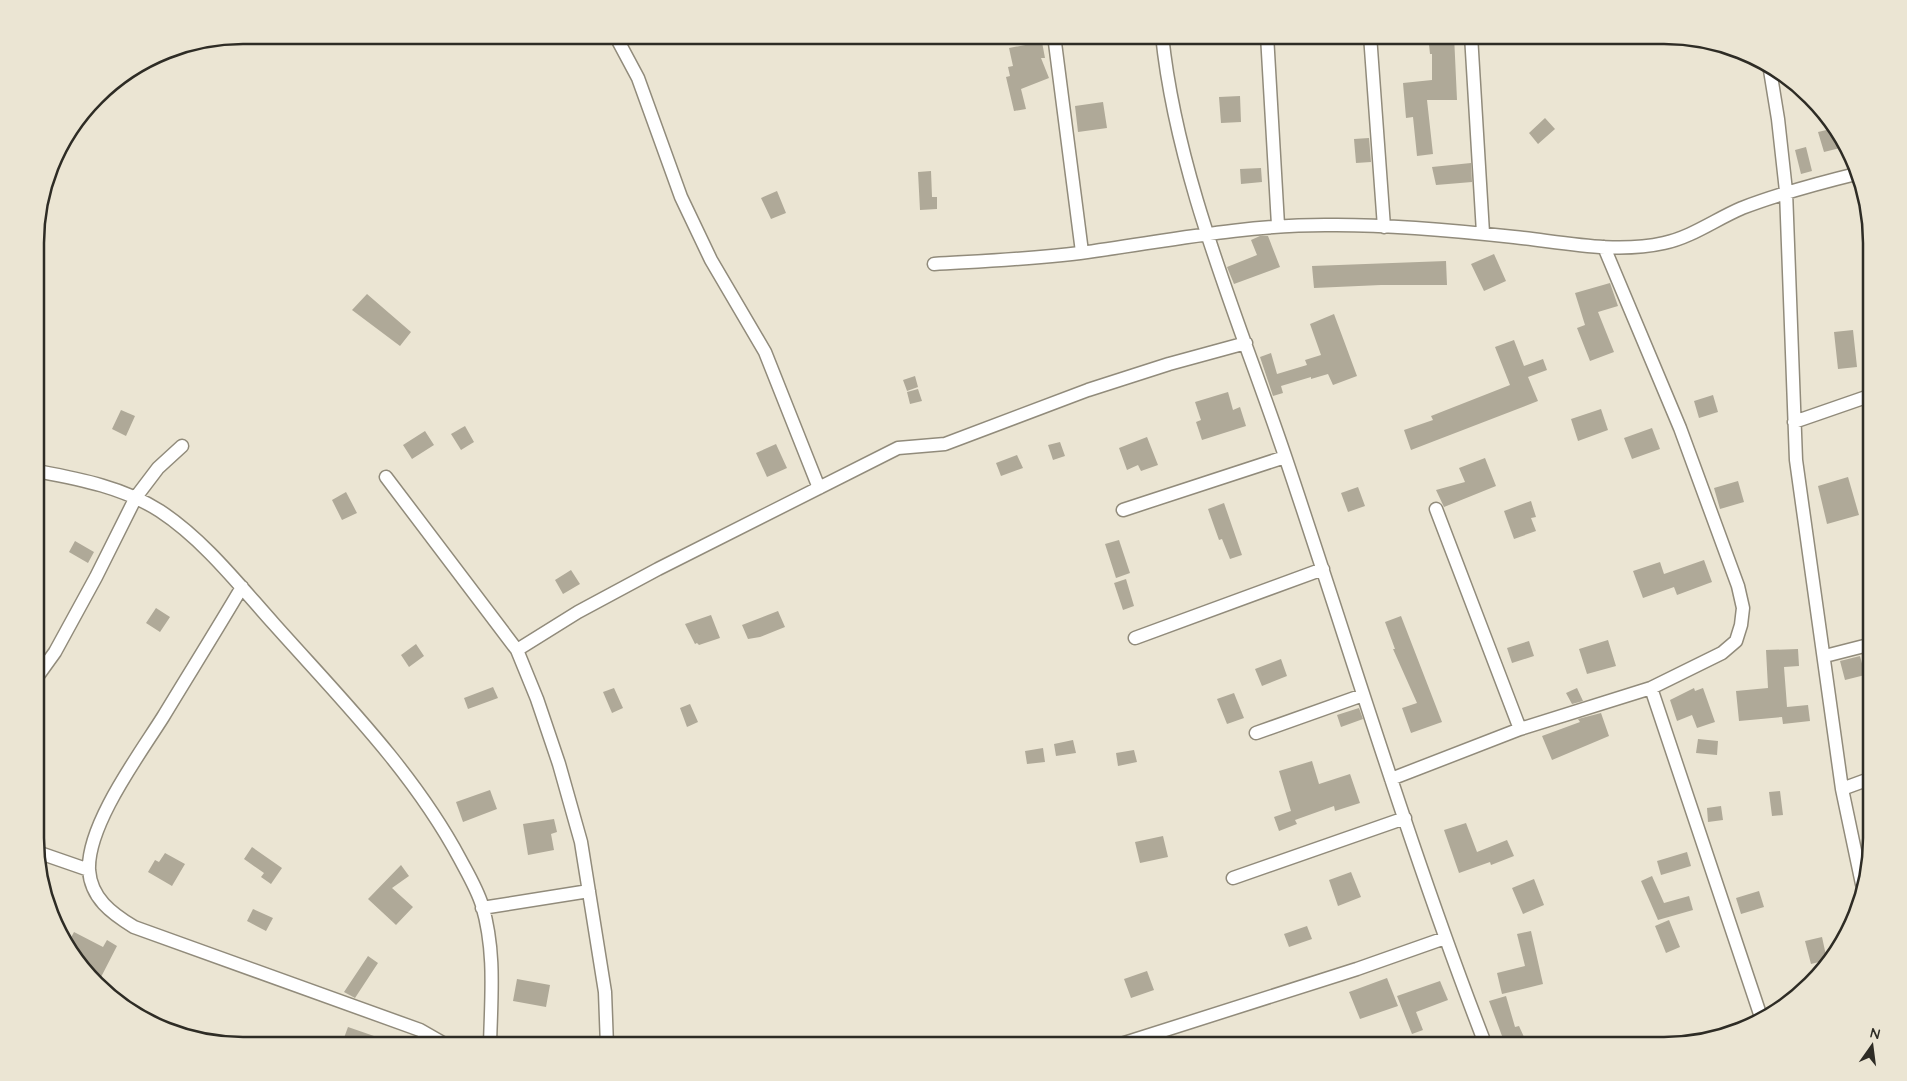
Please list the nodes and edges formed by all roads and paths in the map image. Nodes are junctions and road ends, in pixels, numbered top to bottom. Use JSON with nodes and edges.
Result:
{"nodes":[{"id":1,"x":620,"y":44,"type":"edge"},
{"id":2,"x":1055,"y":44,"type":"edge"},
{"id":3,"x":1163,"y":44,"type":"edge"},
{"id":4,"x":1268,"y":44,"type":"edge"},
{"id":5,"x":1371,"y":44,"type":"edge"},
{"id":6,"x":1472,"y":44,"type":"edge"},
{"id":7,"x":1771,"y":74,"type":"edge"},
{"id":8,"x":1851,"y":175,"type":"edge"},
{"id":9,"x":1786,"y":191,"type":"junction"},
{"id":10,"x":1278,"y":225,"type":"junction"},
{"id":11,"x":1384,"y":227,"type":"junction"},
{"id":12,"x":1208,"y":232,"type":"junction"},
{"id":13,"x":1483,"y":233,"type":"junction"},
{"id":14,"x":1604,"y":247,"type":"junction"},
{"id":15,"x":1082,"y":252,"type":"junction"},
{"id":16,"x":934,"y":264,"type":"dead end"},
{"id":17,"x":1246,"y":343,"type":"junction"},
{"id":18,"x":1863,"y":398,"type":"edge"},
{"id":19,"x":1794,"y":422,"type":"junction"},
{"id":20,"x":182,"y":446,"type":"dead end"},
{"id":21,"x":1285,"y":457,"type":"junction"},
{"id":22,"x":44,"y":472,"type":"edge"},
{"id":23,"x":386,"y":477,"type":"dead end"},
{"id":24,"x":819,"y":488,"type":"junction"},
{"id":25,"x":136,"y":497,"type":"junction"},
{"id":26,"x":1436,"y":509,"type":"dead end"},
{"id":27,"x":1124,"y":510,"type":"dead end"},
{"id":28,"x":1322,"y":569,"type":"junction"},
{"id":29,"x":242,"y":587,"type":"junction"},
{"id":30,"x":1136,"y":638,"type":"dead end"},
{"id":31,"x":1863,"y":646,"type":"edge"},
{"id":32,"x":517,"y":650,"type":"junction"},
{"id":33,"x":1825,"y":656,"type":"junction"},
{"id":34,"x":44,"y":666,"type":"edge"},
{"id":35,"x":1651,"y":688,"type":"junction"},
{"id":36,"x":1363,"y":694,"type":"junction"},
{"id":37,"x":1520,"y":728,"type":"junction"},
{"id":38,"x":1256,"y":733,"type":"dead end"},
{"id":39,"x":1391,"y":779,"type":"junction"},
{"id":40,"x":1863,"y":781,"type":"edge"},
{"id":41,"x":1842,"y":789,"type":"junction"},
{"id":42,"x":1405,"y":818,"type":"junction"},
{"id":43,"x":44,"y":854,"type":"edge"},
{"id":44,"x":89,"y":870,"type":"junction"},
{"id":45,"x":1860,"y":874,"type":"edge"},
{"id":46,"x":1233,"y":878,"type":"dead end"},
{"id":47,"x":589,"y":891,"type":"junction"},
{"id":48,"x":482,"y":908,"type":"junction"},
{"id":49,"x":1445,"y":938,"type":"junction"},
{"id":50,"x":1760,"y":1013,"type":"edge"},
{"id":51,"x":431,"y":1037,"type":"edge"},
{"id":52,"x":490,"y":1037,"type":"edge"},
{"id":53,"x":607,"y":1037,"type":"edge"},
{"id":54,"x":1143,"y":1037,"type":"edge"},
{"id":55,"x":1483,"y":1037,"type":"edge"}],
"edges":[{"from":1,"to":24,"type":"street"},
{"from":2,"to":15,"type":"street"},
{"from":3,"to":12,"type":"street"},
{"from":4,"to":10,"type":"street"},
{"from":5,"to":11,"type":"street"},
{"from":6,"to":13,"type":"street"},
{"from":7,"to":9,"type":"street"},
{"from":8,"to":9,"type":"street"},
{"from":9,"to":14,"type":"street"},
{"from":9,"to":19,"type":"street"},
{"from":10,"to":11,"type":"street"},
{"from":10,"to":12,"type":"street"},
{"from":11,"to":13,"type":"street"},
{"from":12,"to":15,"type":"street"},
{"from":12,"to":17,"type":"street"},
{"from":13,"to":14,"type":"street"},
{"from":14,"to":35,"type":"street"},
{"from":15,"to":16,"type":"street"},
{"from":17,"to":21,"type":"street"},
{"from":17,"to":24,"type":"street"},
{"from":18,"to":19,"type":"street"},
{"from":19,"to":33,"type":"street"},
{"from":20,"to":25,"type":"street"},
{"from":21,"to":27,"type":"street"},
{"from":21,"to":28,"type":"street"},
{"from":22,"to":25,"type":"street"},
{"from":23,"to":32,"type":"street"},
{"from":24,"to":32,"type":"street"},
{"from":25,"to":29,"type":"street"},
{"from":25,"to":34,"type":"street"},
{"from":26,"to":37,"type":"street"},
{"from":28,"to":30,"type":"street"},
{"from":28,"to":36,"type":"street"},
{"from":29,"to":44,"type":"street"},
{"from":29,"to":48,"type":"street"},
{"from":31,"to":33,"type":"street"},
{"from":32,"to":47,"type":"street"},
{"from":33,"to":41,"type":"street"},
{"from":35,"to":37,"type":"street"},
{"from":35,"to":50,"type":"street"},
{"from":36,"to":38,"type":"street"},
{"from":36,"to":39,"type":"street"},
{"from":37,"to":39,"type":"street"},
{"from":39,"to":42,"type":"street"},
{"from":40,"to":41,"type":"street"},
{"from":41,"to":45,"type":"street"},
{"from":42,"to":46,"type":"street"},
{"from":42,"to":49,"type":"street"},
{"from":43,"to":44,"type":"street"},
{"from":44,"to":51,"type":"street"},
{"from":47,"to":48,"type":"street"},
{"from":47,"to":53,"type":"street"},
{"from":48,"to":52,"type":"street"},
{"from":49,"to":54,"type":"street"},
{"from":49,"to":55,"type":"street"}]}
